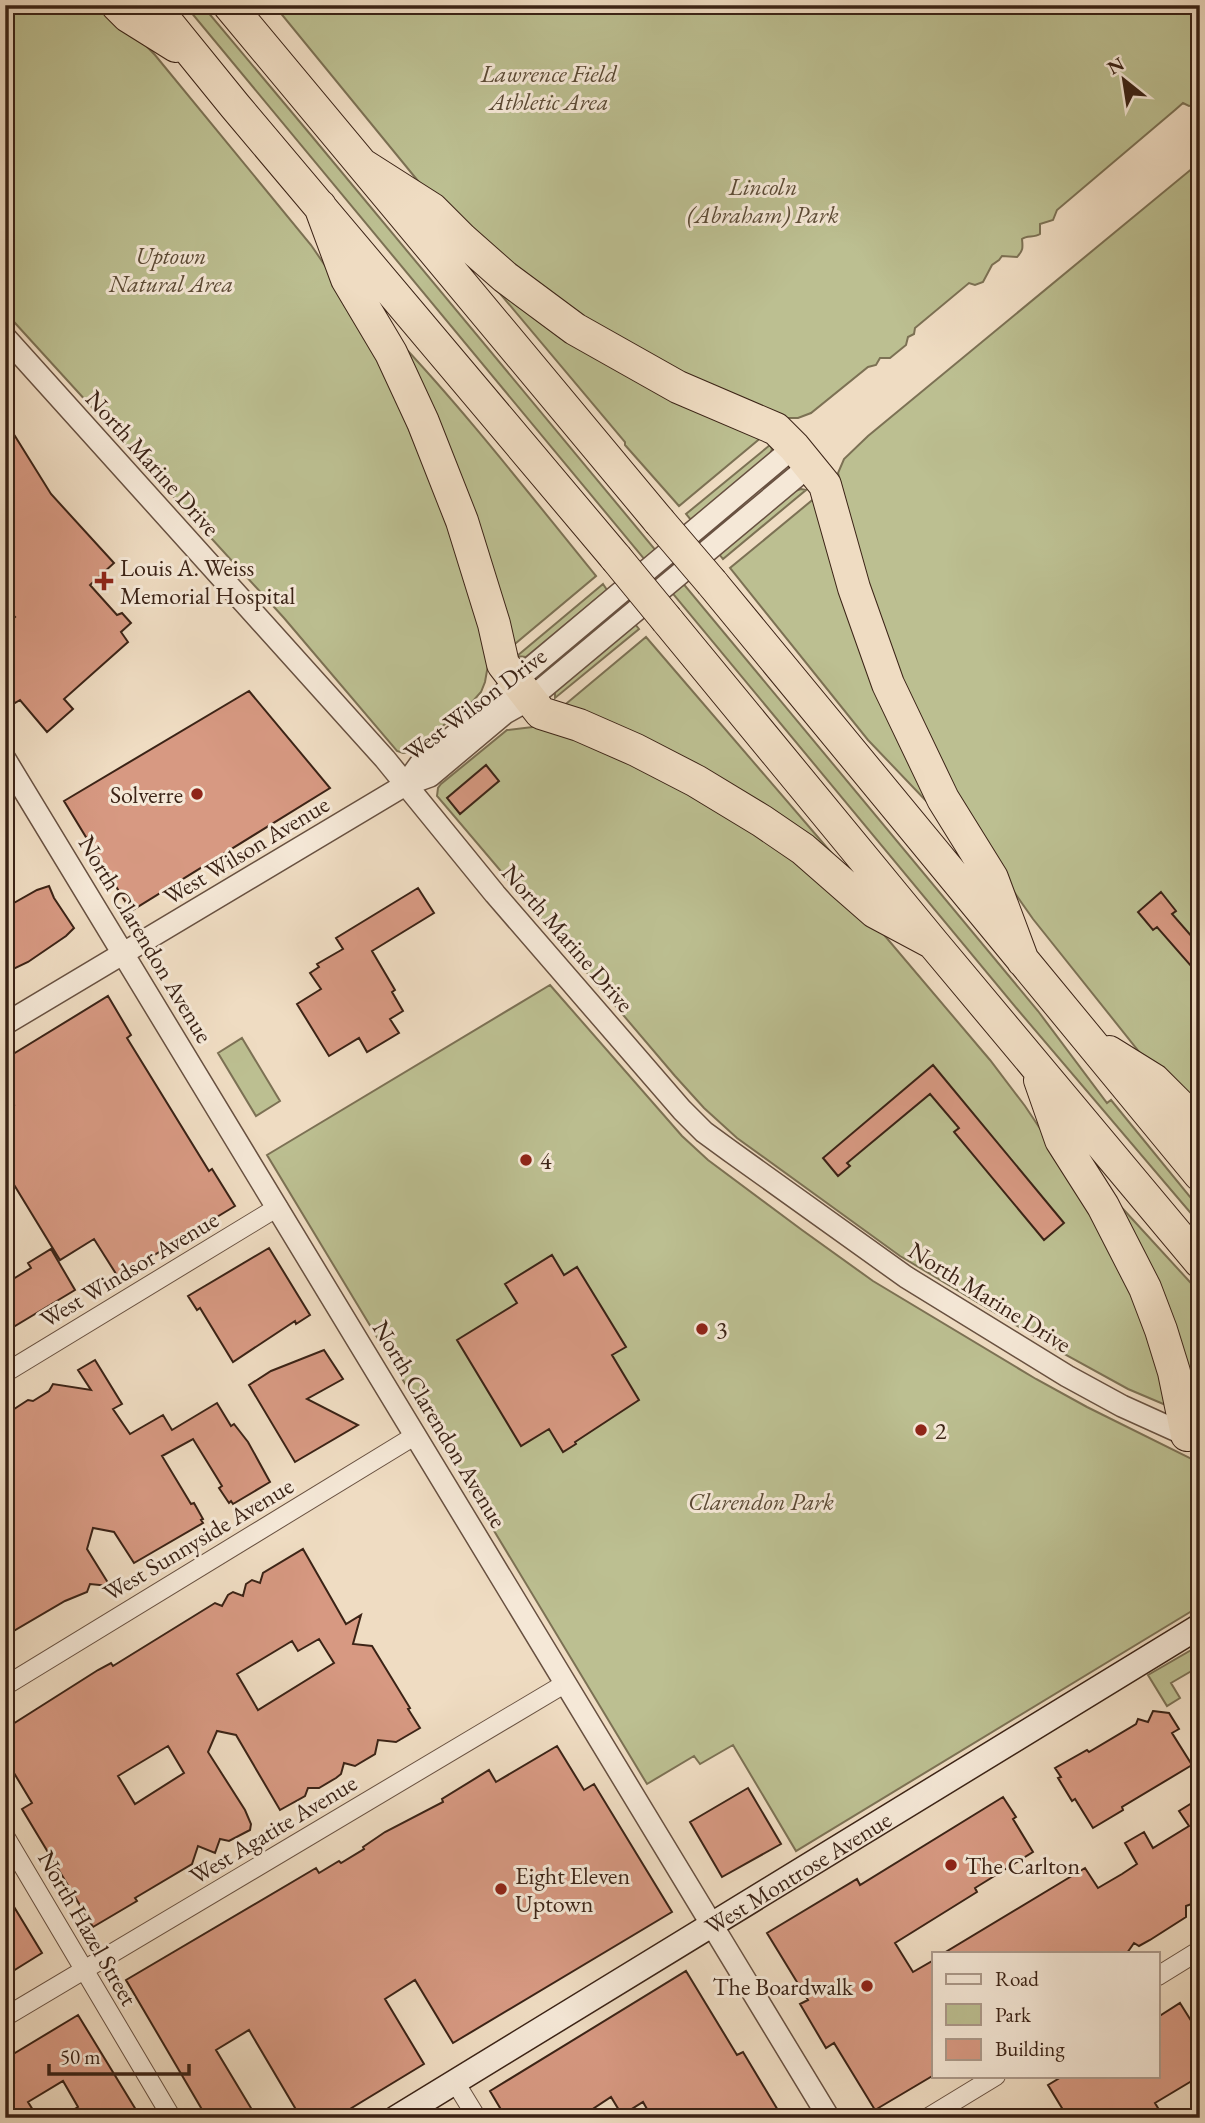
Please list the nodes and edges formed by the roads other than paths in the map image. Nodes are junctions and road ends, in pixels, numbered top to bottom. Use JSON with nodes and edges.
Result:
{"nodes":[{"id":1,"x":117,"y":5,"type":"edge"},
{"id":2,"x":153,"y":5,"type":"edge"},
{"id":3,"x":229,"y":5,"type":"edge"},
{"id":4,"x":253,"y":5,"type":"edge"},
{"id":5,"x":198,"y":60,"type":"junction"},
{"id":6,"x":274,"y":60,"type":"junction"},
{"id":7,"x":363,"y":165,"type":"junction"},
{"id":8,"x":320,"y":206,"type":"junction"},
{"id":9,"x":5,"y":337,"type":"edge"},
{"id":10,"x":802,"y":456,"type":"junction"},
{"id":11,"x":522,"y":690,"type":"junction"},
{"id":12,"x":5,"y":758,"type":"edge"},
{"id":13,"x":405,"y":785,"type":"junction"},
{"id":14,"x":933,"y":943,"type":"junction"},
{"id":15,"x":124,"y":953,"type":"junction"},
{"id":16,"x":1023,"y":961,"type":"junction"},
{"id":17,"x":5,"y":1024,"type":"edge"},
{"id":18,"x":1087,"y":1038,"type":"junction"},
{"id":19,"x":1034,"y":1062,"type":"junction"},
{"id":20,"x":1200,"y":1126,"type":"edge"},
{"id":21,"x":1200,"y":1175,"type":"edge"},
{"id":22,"x":278,"y":1207,"type":"junction"},
{"id":23,"x":1200,"y":1262,"type":"edge"},
{"id":24,"x":5,"y":1373,"type":"edge"},
{"id":25,"x":415,"y":1435,"type":"junction"},
{"id":26,"x":1193,"y":1439,"type":"edge"},
{"id":27,"x":1200,"y":1626,"type":"edge"},
{"id":28,"x":566,"y":1683,"type":"junction"},
{"id":29,"x":5,"y":1686,"type":"edge"},
{"id":30,"x":5,"y":1836,"type":"edge"},
{"id":31,"x":712,"y":1924,"type":"junction"},
{"id":32,"x":1200,"y":1950,"type":"edge"},
{"id":33,"x":84,"y":1970,"type":"junction"},
{"id":34,"x":1160,"y":1975,"type":"edge"},
{"id":35,"x":5,"y":2017,"type":"edge"},
{"id":36,"x":993,"y":2078,"type":"edge"},
{"id":37,"x":456,"y":2082,"type":"junction"},
{"id":38,"x":172,"y":2118,"type":"edge"},
{"id":39,"x":396,"y":2118,"type":"edge"},
{"id":40,"x":477,"y":2118,"type":"edge"},
{"id":41,"x":829,"y":2118,"type":"edge"},
{"id":42,"x":927,"y":2118,"type":"edge"}],
"edges":[{"from":1,"to":5,"type":"highway"},
{"from":2,"to":5,"type":"highway"},
{"from":3,"to":6,"type":"highway"},
{"from":4,"to":6,"type":"highway"},
{"from":5,"to":8,"type":"highway"},
{"from":6,"to":7,"type":"highway"},
{"from":7,"to":10,"type":"highway"},
{"from":7,"to":16,"type":"highway","bridge":true},
{"from":8,"to":11,"type":"highway"},
{"from":8,"to":14,"type":"highway","bridge":true},
{"from":9,"to":13,"type":"street","name":"North Marine Drive"},
{"from":10,"to":11,"type":"street","name":"West Wilson Drive"},
{"from":10,"to":16,"type":"highway"},
{"from":11,"to":13,"type":"street","name":"West Wilson Drive"},
{"from":11,"to":14,"type":"highway"},
{"from":12,"to":15,"type":"street","name":"North Clarendon Avenue"},
{"from":13,"to":15,"type":"street","name":"West Wilson Avenue"},
{"from":13,"to":26,"type":"street","name":"North Marine Drive"},
{"from":14,"to":19,"type":"highway"},
{"from":15,"to":17,"type":"street","name":"West Wilson Avenue"},
{"from":15,"to":22,"type":"street","name":"North Clarendon Avenue"},
{"from":16,"to":18,"type":"highway"},
{"from":18,"to":20,"type":"highway"},
{"from":18,"to":21,"type":"highway"},
{"from":19,"to":23,"type":"highway"},
{"from":19,"to":26,"type":"highway"},
{"from":22,"to":24,"type":"street","name":"West Windsor Avenue"},
{"from":22,"to":25,"type":"street","name":"North Clarendon Avenue"},
{"from":25,"to":28,"type":"street","name":"North Clarendon Avenue"},
{"from":25,"to":29,"type":"street","name":"West Sunnyside Avenue"},
{"from":27,"to":31,"type":"main road","name":"West Montrose Avenue"},
{"from":28,"to":31,"type":"street","name":"North Clarendon Avenue"},
{"from":28,"to":33,"type":"street","name":"West Agatite Avenue"},
{"from":30,"to":33,"type":"street","name":"North Hazel Street"},
{"from":31,"to":37,"type":"main road","name":"West Montrose Avenue"},
{"from":31,"to":41,"type":"street","name":"North Clarendon Avenue"},
{"from":32,"to":34,"type":"street"},
{"from":33,"to":35,"type":"street","name":"West Agatite Avenue"},
{"from":33,"to":38,"type":"street","name":"North Hazel Street"},
{"from":36,"to":42,"type":"street"},
{"from":37,"to":39,"type":"main road","name":"West Montrose Avenue"},
{"from":37,"to":40,"type":"street"}]}
